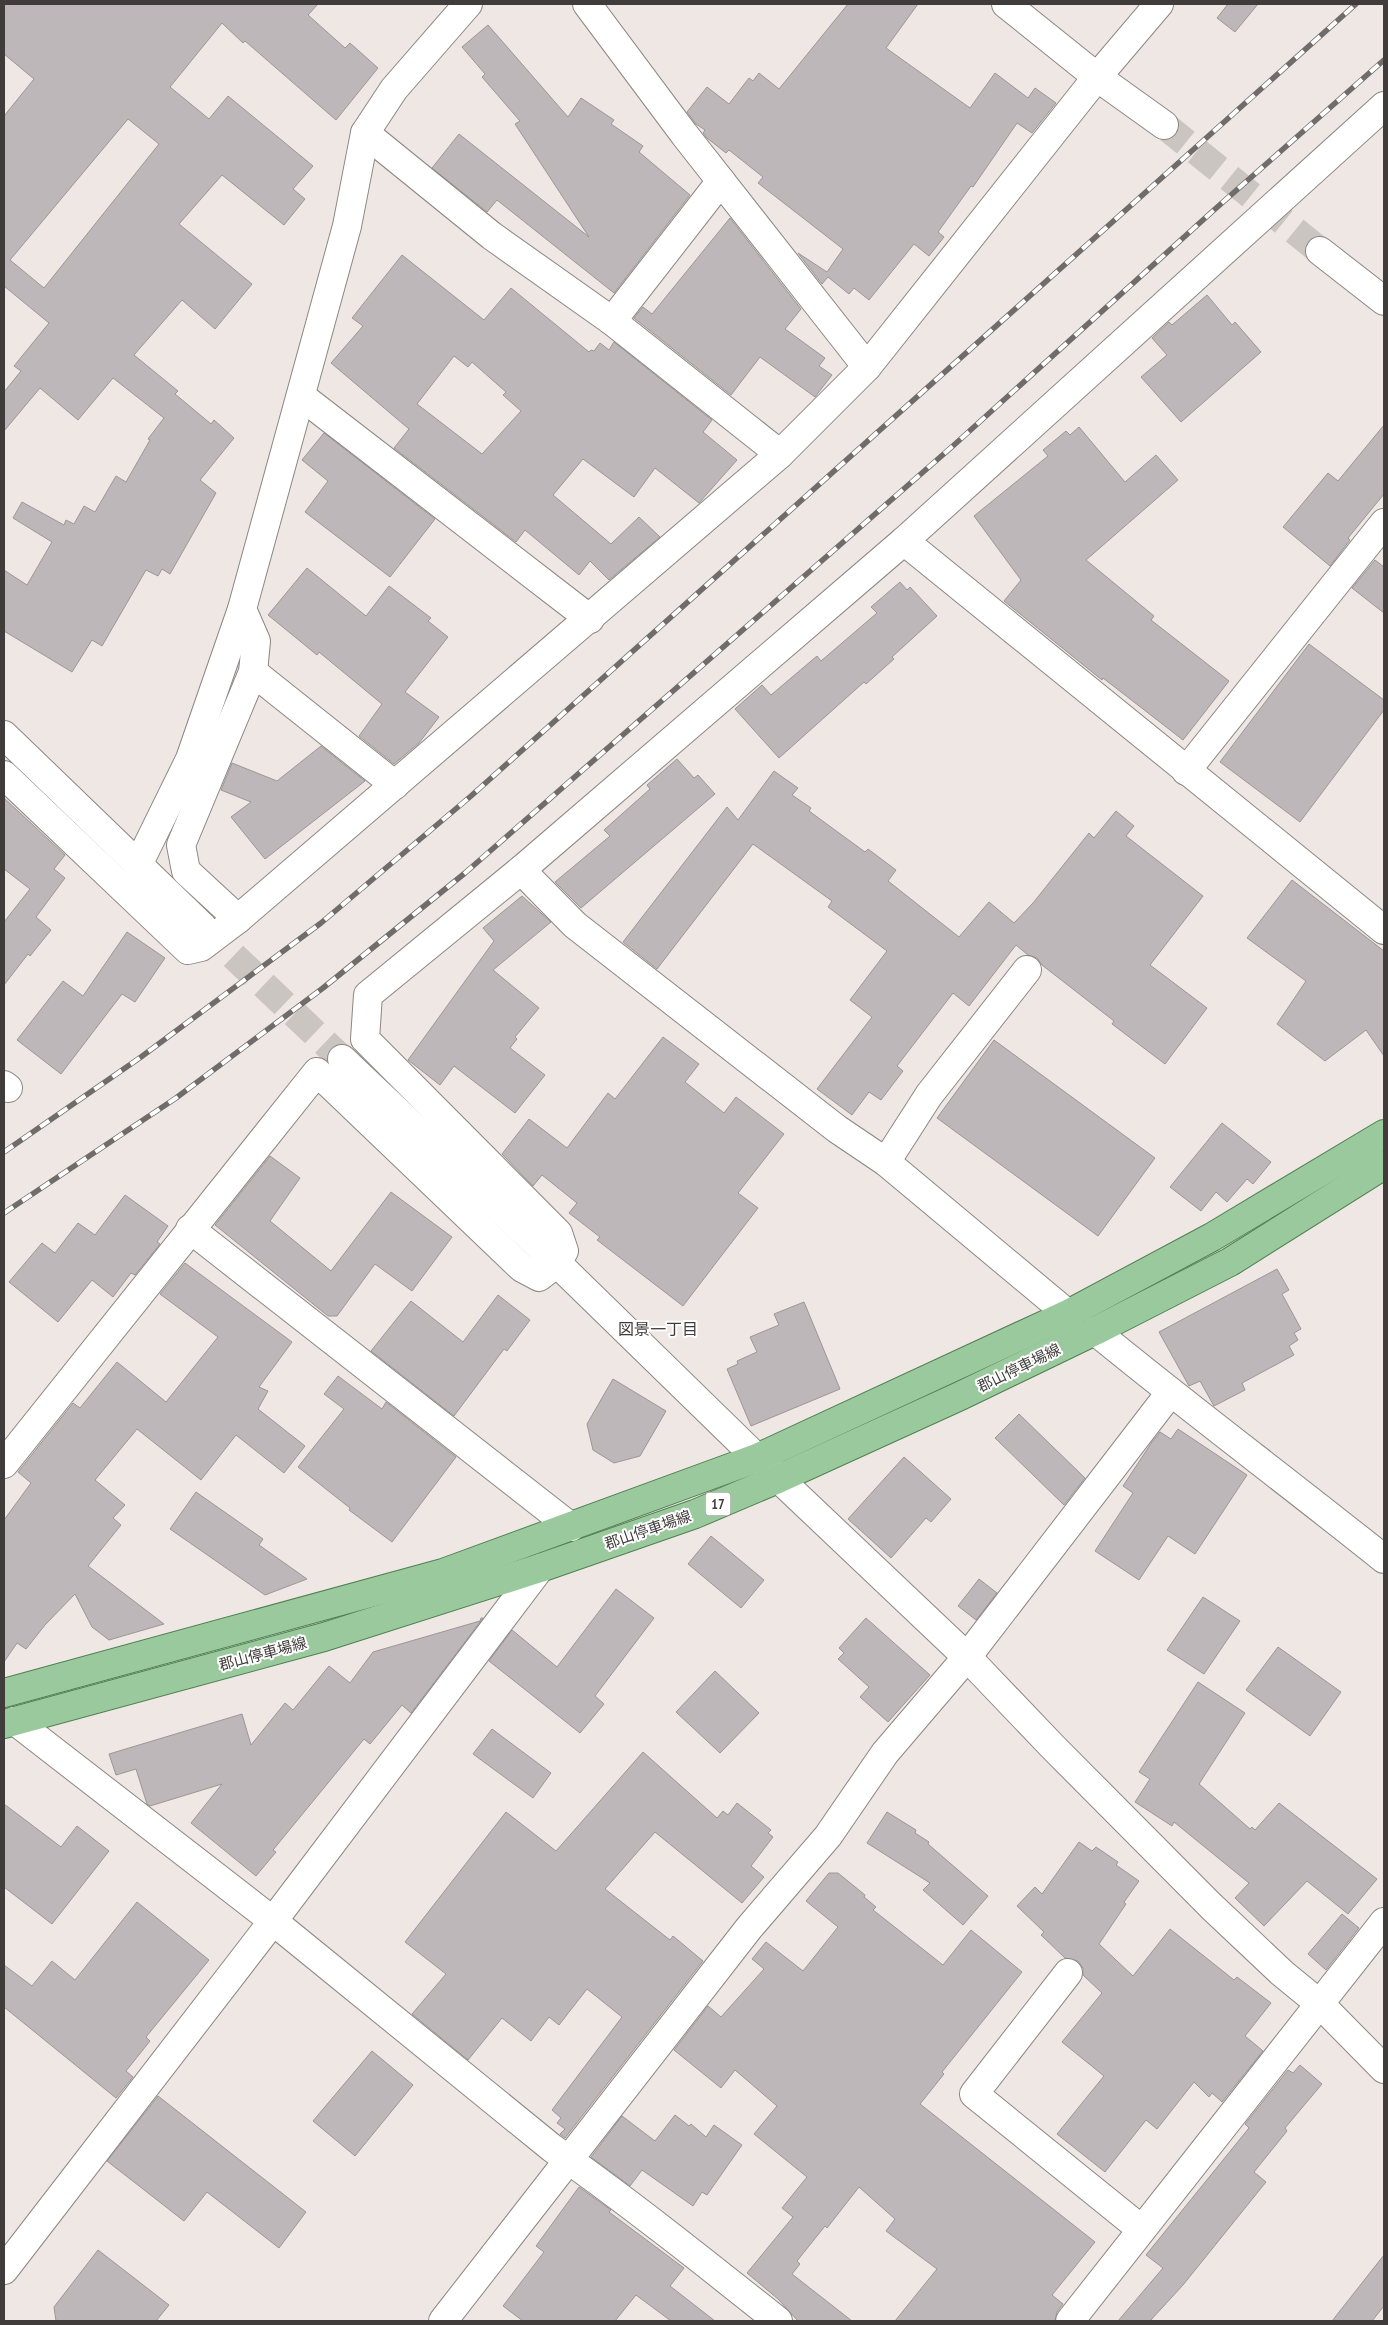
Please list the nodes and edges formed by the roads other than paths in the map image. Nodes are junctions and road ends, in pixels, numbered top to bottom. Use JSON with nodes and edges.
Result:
{"nodes":[{"id":1,"x":468,"y":4,"type":"edge"},
{"id":2,"x":587,"y":4,"type":"edge"},
{"id":3,"x":1006,"y":4,"type":"edge"},
{"id":4,"x":1159,"y":4,"type":"edge"},
{"id":5,"x":1098,"y":77,"type":"junction"},
{"id":6,"x":1384,"y":106,"type":"edge"},
{"id":7,"x":1164,"y":125,"type":"tunnel mouth"},
{"id":8,"x":365,"y":133,"type":"junction"},
{"id":9,"x":721,"y":181,"type":"junction"},
{"id":10,"x":1320,"y":252,"type":"tunnel mouth"},
{"id":11,"x":1384,"y":301,"type":"edge"},
{"id":12,"x":612,"y":321,"type":"junction"},
{"id":13,"x":867,"y":367,"type":"junction"},
{"id":14,"x":301,"y":396,"type":"junction"},
{"id":15,"x":780,"y":454,"type":"junction"},
{"id":16,"x":1384,"y":523,"type":"edge"},
{"id":17,"x":904,"y":541,"type":"junction"},
{"id":18,"x":242,"y":609,"type":"junction"},
{"id":19,"x":590,"y":619,"type":"junction"},
{"id":20,"x":253,"y":672,"type":"junction"},
{"id":21,"x":4,"y":735,"type":"edge"},
{"id":22,"x":1186,"y":771,"type":"junction"},
{"id":23,"x":4,"y":775,"type":"edge"},
{"id":24,"x":395,"y":785,"type":"junction"},
{"id":25,"x":138,"y":865,"type":"junction"},
{"id":26,"x":521,"y":870,"type":"junction"},
{"id":27,"x":238,"y":919,"type":"junction"},
{"id":28,"x":203,"y":927,"type":"tunnel mouth"},
{"id":29,"x":1384,"y":930,"type":"edge"},
{"id":30,"x":1027,"y":970,"type":"dead end"},
{"id":31,"x":365,"y":1039,"type":"junction"},
{"id":32,"x":342,"y":1059,"type":"tunnel mouth"},
{"id":33,"x":316,"y":1072,"type":"junction"},
{"id":34,"x":1384,"y":1134,"type":"edge"},
{"id":35,"x":886,"y":1162,"type":"junction"},
{"id":36,"x":1384,"y":1165,"type":"edge"},
{"id":37,"x":190,"y":1229,"type":"junction"},
{"id":38,"x":557,"y":1263,"type":"junction"},
{"id":39,"x":1068,"y":1314,"type":"junction"},
{"id":40,"x":1095,"y":1331,"type":"junction"},
{"id":41,"x":1170,"y":1393,"type":"junction"},
{"id":42,"x":757,"y":1458,"type":"junction"},
{"id":43,"x":4,"y":1464,"type":"edge"},
{"id":44,"x":780,"y":1478,"type":"junction"},
{"id":45,"x":571,"y":1527,"type":"junction"},
{"id":46,"x":1384,"y":1559,"type":"edge"},
{"id":47,"x":540,"y":1568,"type":"junction"},
{"id":48,"x":968,"y":1656,"type":"junction"},
{"id":49,"x":4,"y":1692,"type":"edge"},
{"id":50,"x":9,"y":1723,"type":"edge"},
{"id":51,"x":273,"y":1921,"type":"junction"},
{"id":52,"x":1384,"y":1922,"type":"edge"},
{"id":53,"x":1068,"y":1973,"type":"dead end"},
{"id":54,"x":1321,"y":2005,"type":"junction"},
{"id":55,"x":1384,"y":2069,"type":"edge"},
{"id":56,"x":567,"y":2159,"type":"junction"},
{"id":57,"x":1140,"y":2229,"type":"junction"},
{"id":58,"x":4,"y":2270,"type":"edge"},
{"id":59,"x":443,"y":2321,"type":"edge"},
{"id":60,"x":778,"y":2321,"type":"edge"},
{"id":61,"x":1070,"y":2321,"type":"edge"}],
"edges":[{"from":1,"to":8,"type":"street"},
{"from":2,"to":9,"type":"street"},
{"from":3,"to":5,"type":"street"},
{"from":4,"to":5,"type":"street"},
{"from":5,"to":7,"type":"street"},
{"from":5,"to":13,"type":"street"},
{"from":6,"to":17,"type":"street"},
{"from":8,"to":12,"type":"street"},
{"from":8,"to":14,"type":"street"},
{"from":9,"to":12,"type":"street"},
{"from":9,"to":13,"type":"street"},
{"from":10,"to":11,"type":"street"},
{"from":12,"to":15,"type":"street"},
{"from":13,"to":15,"type":"street"},
{"from":14,"to":18,"type":"street"},
{"from":14,"to":19,"type":"street"},
{"from":15,"to":19,"type":"street"},
{"from":16,"to":22,"type":"street"},
{"from":17,"to":22,"type":"street"},
{"from":17,"to":26,"type":"street"},
{"from":18,"to":20,"type":"street"},
{"from":18,"to":25,"type":"street"},
{"from":19,"to":24,"type":"street"},
{"from":20,"to":24,"type":"street"},
{"from":20,"to":27,"type":"street"},
{"from":21,"to":25,"type":"street"},
{"from":22,"to":29,"type":"street"},
{"from":23,"to":27,"type":"street"},
{"from":24,"to":27,"type":"street"},
{"from":25,"to":28,"type":"street"},
{"from":26,"to":31,"type":"street"},
{"from":26,"to":35,"type":"street"},
{"from":30,"to":35,"type":"street"},
{"from":31,"to":33,"type":"street"},
{"from":31,"to":38,"type":"street"},
{"from":32,"to":38,"type":"street"},
{"from":33,"to":37,"type":"street"},
{"from":33,"to":38,"type":"street"},
{"from":34,"to":39,"type":"main road","name":"郡山停車場線","number":"17"},
{"from":35,"to":39,"type":"street"},
{"from":36,"to":40,"type":"main road","name":"郡山停車場線","number":"17"},
{"from":37,"to":43,"type":"street"},
{"from":37,"to":45,"type":"street"},
{"from":38,"to":42,"type":"street"},
{"from":39,"to":42,"type":"main road","name":"郡山停車場線","number":"17"},
{"from":40,"to":41,"type":"street"},
{"from":40,"to":44,"type":"main road","name":"郡山停車場線","number":"17"},
{"from":41,"to":46,"type":"street"},
{"from":41,"to":48,"type":"street"},
{"from":42,"to":44,"type":"street"},
{"from":42,"to":45,"type":"main road","name":"郡山停車場線","number":"17"},
{"from":44,"to":47,"type":"main road","name":"郡山停車場線","number":"17"},
{"from":44,"to":48,"type":"street"},
{"from":45,"to":49,"type":"main road","name":"郡山停車場線","number":"17"},
{"from":47,"to":50,"type":"main road","name":"郡山停車場線","number":"17"},
{"from":47,"to":51,"type":"street"},
{"from":48,"to":54,"type":"street"},
{"from":48,"to":56,"type":"street"},
{"from":50,"to":51,"type":"street"},
{"from":51,"to":56,"type":"street"},
{"from":51,"to":58,"type":"street"},
{"from":52,"to":54,"type":"street"},
{"from":53,"to":57,"type":"street"},
{"from":54,"to":55,"type":"street"},
{"from":54,"to":57,"type":"street"},
{"from":56,"to":59,"type":"street"},
{"from":56,"to":60,"type":"street"},
{"from":57,"to":61,"type":"street"}]}
